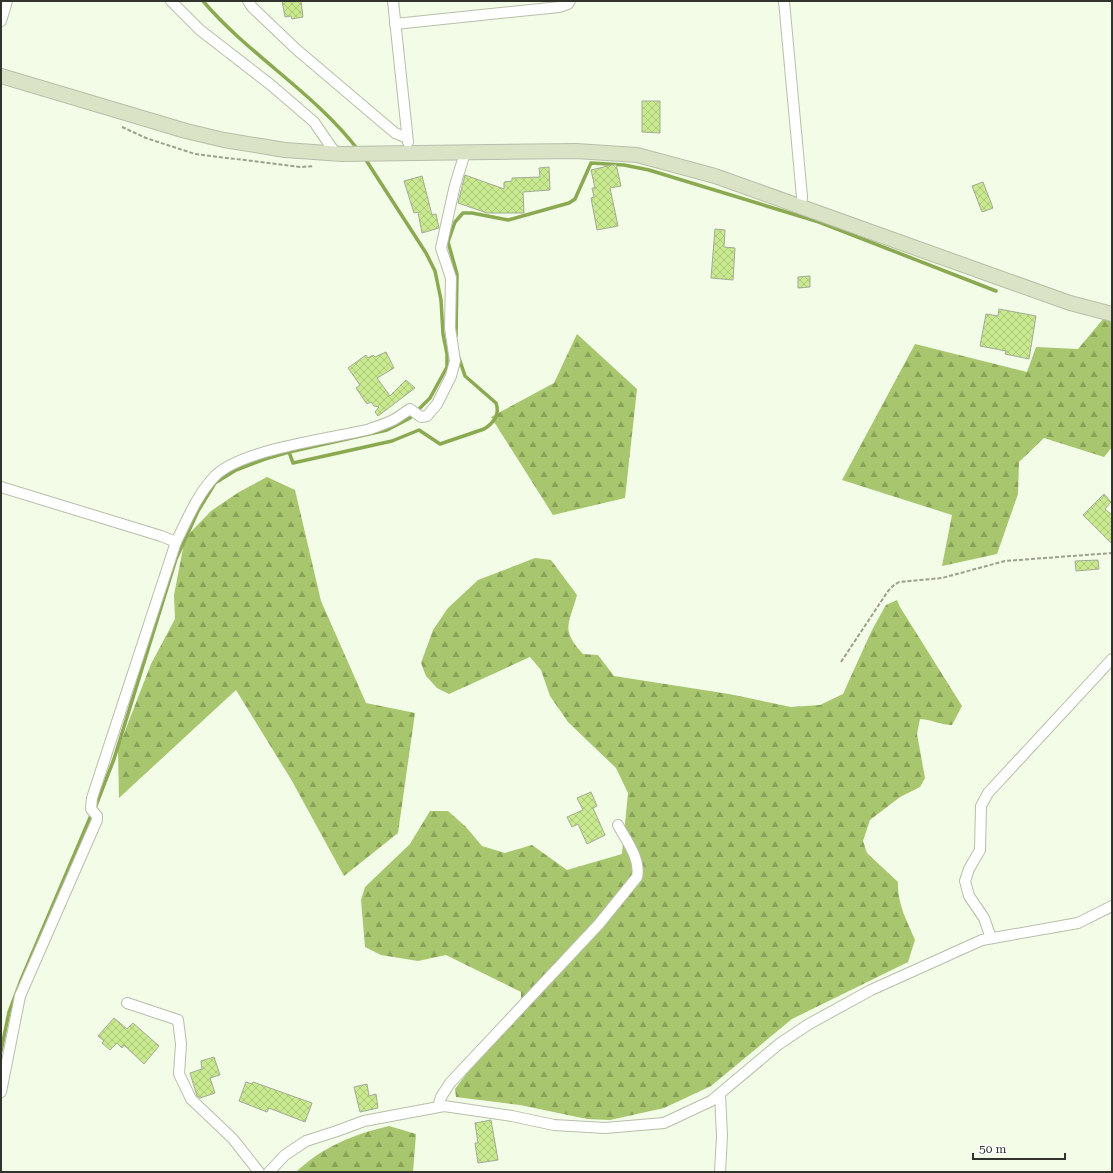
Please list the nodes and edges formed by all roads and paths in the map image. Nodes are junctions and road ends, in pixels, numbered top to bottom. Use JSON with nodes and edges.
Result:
{"nodes":[{"id":1,"x":7,"y":1,"type":"edge"},
{"id":2,"x":170,"y":1,"type":"edge"},
{"id":3,"x":248,"y":1,"type":"edge"},
{"id":4,"x":393,"y":1,"type":"edge"},
{"id":5,"x":570,"y":1,"type":"edge"},
{"id":6,"x":784,"y":1,"type":"edge"},
{"id":7,"x":1,"y":21,"type":"edge"},
{"id":8,"x":395,"y":24,"type":"junction"},
{"id":9,"x":1,"y":76,"type":"edge"},
{"id":10,"x":407,"y":138,"type":"junction"},
{"id":11,"x":465,"y":152,"type":"junction"},
{"id":12,"x":409,"y":153,"type":"junction"},
{"id":13,"x":336,"y":154,"type":"junction"},
{"id":14,"x":801,"y":206,"type":"junction"},
{"id":15,"x":1112,"y":314,"type":"edge"},
{"id":16,"x":1,"y":487,"type":"edge"},
{"id":17,"x":176,"y":542,"type":"junction"},
{"id":18,"x":1112,"y":553,"type":"edge"},
{"id":19,"x":1112,"y":659,"type":"edge"},
{"id":20,"x":841,"y":662,"type":"dead end"},
{"id":21,"x":618,"y":825,"type":"dead end"},
{"id":22,"x":1112,"y":906,"type":"edge"},
{"id":23,"x":991,"y":938,"type":"junction"},
{"id":24,"x":127,"y":1003,"type":"dead end"},
{"id":25,"x":1,"y":1092,"type":"edge"},
{"id":26,"x":720,"y":1094,"type":"junction"},
{"id":27,"x":438,"y":1107,"type":"junction"},
{"id":28,"x":259,"y":1172,"type":"edge"},
{"id":29,"x":269,"y":1172,"type":"edge"},
{"id":30,"x":720,"y":1172,"type":"edge"}],
"edges":[{"from":1,"to":7,"type":"street"},
{"from":2,"to":13,"type":"street"},
{"from":3,"to":10,"type":"street"},
{"from":4,"to":8,"type":"street"},
{"from":5,"to":8,"type":"street"},
{"from":6,"to":14,"type":"street"},
{"from":8,"to":10,"type":"street"},
{"from":9,"to":13,"type":"street"},
{"from":10,"to":12,"type":"street"},
{"from":11,"to":12,"type":"street"},
{"from":11,"to":14,"type":"street"},
{"from":11,"to":17,"type":"street"},
{"from":12,"to":13,"type":"street"},
{"from":14,"to":15,"type":"street"},
{"from":16,"to":17,"type":"street"},
{"from":17,"to":25,"type":"street"},
{"from":18,"to":20,"type":"path"},
{"from":19,"to":23,"type":"street"},
{"from":21,"to":27,"type":"street"},
{"from":22,"to":23,"type":"street"},
{"from":23,"to":26,"type":"street"},
{"from":24,"to":28,"type":"street"},
{"from":26,"to":27,"type":"street"},
{"from":26,"to":30,"type":"street"},
{"from":27,"to":29,"type":"street"}]}
